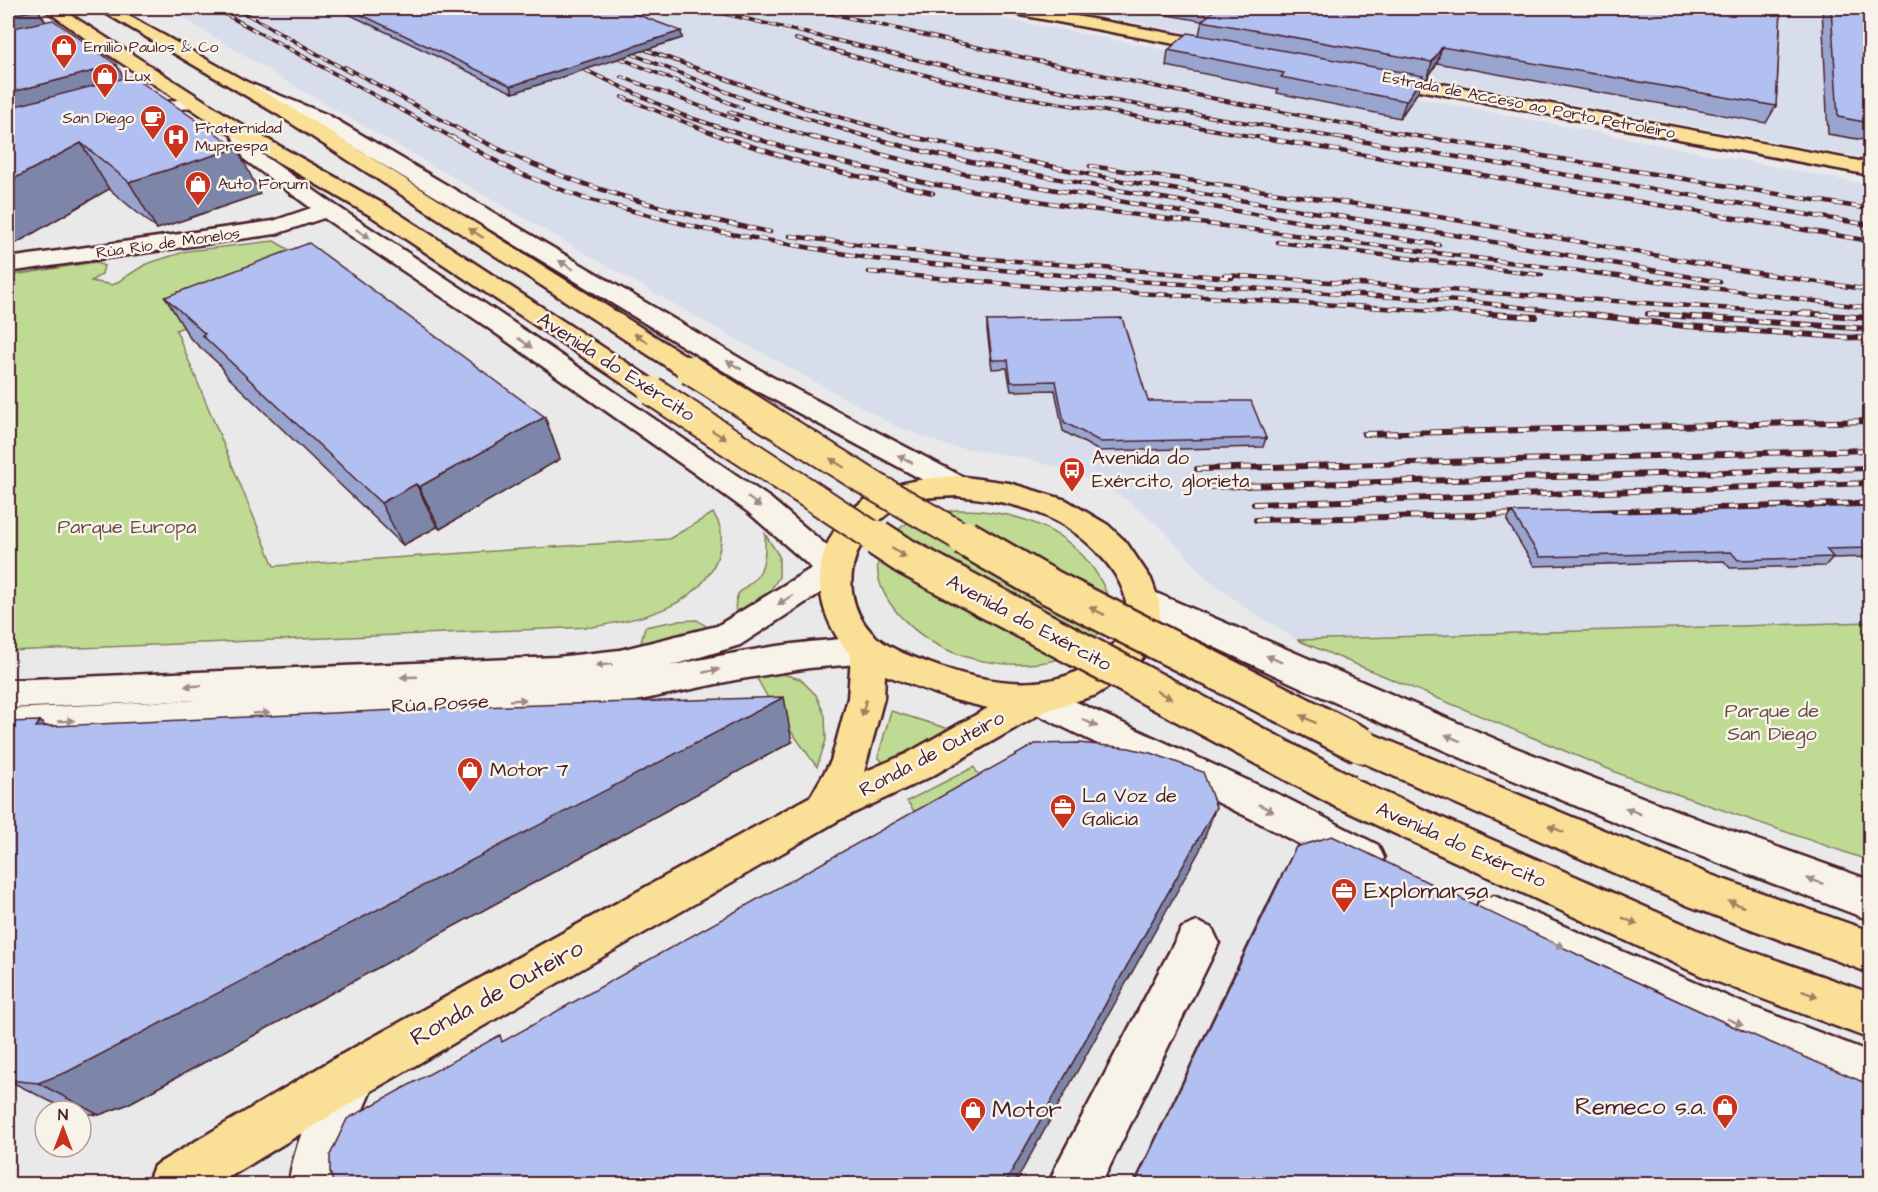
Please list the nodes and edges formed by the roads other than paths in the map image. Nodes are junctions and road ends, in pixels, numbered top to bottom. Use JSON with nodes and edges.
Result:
{"nodes":[{"id":1,"x":51,"y":8,"type":"edge"},
{"id":2,"x":105,"y":8,"type":"edge"},
{"id":3,"x":1010,"y":8,"type":"edge"},
{"id":4,"x":106,"y":46,"type":"junction"},
{"id":5,"x":85,"y":51,"type":"edge"},
{"id":6,"x":1246,"y":52,"type":"edge"},
{"id":7,"x":1364,"y":74,"type":"edge"},
{"id":8,"x":236,"y":83,"type":"junction"},
{"id":9,"x":191,"y":101,"type":"junction"},
{"id":10,"x":109,"y":124,"type":"edge"},
{"id":11,"x":240,"y":132,"type":"junction"},
{"id":12,"x":1870,"y":169,"type":"edge"},
{"id":13,"x":327,"y":210,"type":"junction"},
{"id":14,"x":8,"y":265,"type":"edge"},
{"id":15,"x":957,"y":486,"type":"junction"},
{"id":16,"x":834,"y":569,"type":"junction"},
{"id":17,"x":1142,"y":599,"type":"junction"},
{"id":18,"x":869,"y":650,"type":"junction"},
{"id":19,"x":8,"y":694,"type":"edge"},
{"id":20,"x":1037,"y":698,"type":"junction"},
{"id":21,"x":8,"y":724,"type":"edge"},
{"id":22,"x":825,"y":808,"type":"junction"},
{"id":23,"x":1401,"y":875,"type":"edge"},
{"id":24,"x":1456,"y":899,"type":"edge"},
{"id":25,"x":1870,"y":900,"type":"edge"},
{"id":26,"x":1197,"y":943,"type":"dead end"},
{"id":27,"x":1870,"y":952,"type":"edge"},
{"id":28,"x":1870,"y":1016,"type":"edge"},
{"id":29,"x":354,"y":1074,"type":"junction"},
{"id":30,"x":1870,"y":1076,"type":"edge"},
{"id":31,"x":172,"y":1185,"type":"edge"},
{"id":32,"x":314,"y":1185,"type":"edge"},
{"id":33,"x":1074,"y":1185,"type":"edge"}],
"edges":[{"from":1,"to":4,"type":"main road","name":"Avenida do Exército"},
{"from":2,"to":8,"type":"main road","name":"Avenida do Exército"},
{"from":3,"to":6,"type":"main road"},
{"from":4,"to":5,"type":"street"},
{"from":4,"to":9,"type":"main road","name":"Avenida do Exército"},
{"from":7,"to":12,"type":"main road","name":"Estrada de Acceso ao Porto Petroleiro"},
{"from":15,"to":8,"type":"street","name":"Avenida do Exército","one_way":true},
{"from":27,"to":8,"type":"main road","name":"Avenida do Exército","one_way":true,"bridge":true},
{"from":9,"to":10,"type":"street"},
{"from":9,"to":11,"type":"main road","name":"Avenida do Exército"},
{"from":11,"to":13,"type":"street","name":"Avenida do Exército"},
{"from":11,"to":28,"type":"main road","name":"Avenida do Exército","one_way":true,"bridge":true},
{"from":13,"to":14,"type":"street","name":"Rúa Río de Monelos"},
{"from":13,"to":16,"type":"street","name":"Avenida do Exército","one_way":true},
{"from":15,"to":16,"type":"main road"},
{"from":15,"to":17,"type":"main road"},
{"from":16,"to":18,"type":"main road"},
{"from":16,"to":19,"type":"street","name":"Rúa Posse","one_way":true},
{"from":17,"to":20,"type":"main road"},
{"from":25,"to":17,"type":"street","one_way":true},
{"from":18,"to":20,"type":"main road"},
{"from":21,"to":18,"type":"street","name":"Rúa Posse","one_way":true},
{"from":18,"to":22,"type":"main road","name":"Ronda de Outeiro","one_way":true},
{"from":20,"to":22,"type":"main road","name":"Ronda de Outeiro"},
{"from":20,"to":23,"type":"street","one_way":true},
{"from":22,"to":29,"type":"main road","name":"Ronda de Outeiro"},
{"from":24,"to":30,"type":"street","one_way":true},
{"from":26,"to":33,"type":"street"},
{"from":29,"to":31,"type":"main road","name":"Ronda de Outeiro"},
{"from":29,"to":32,"type":"street"}]}
